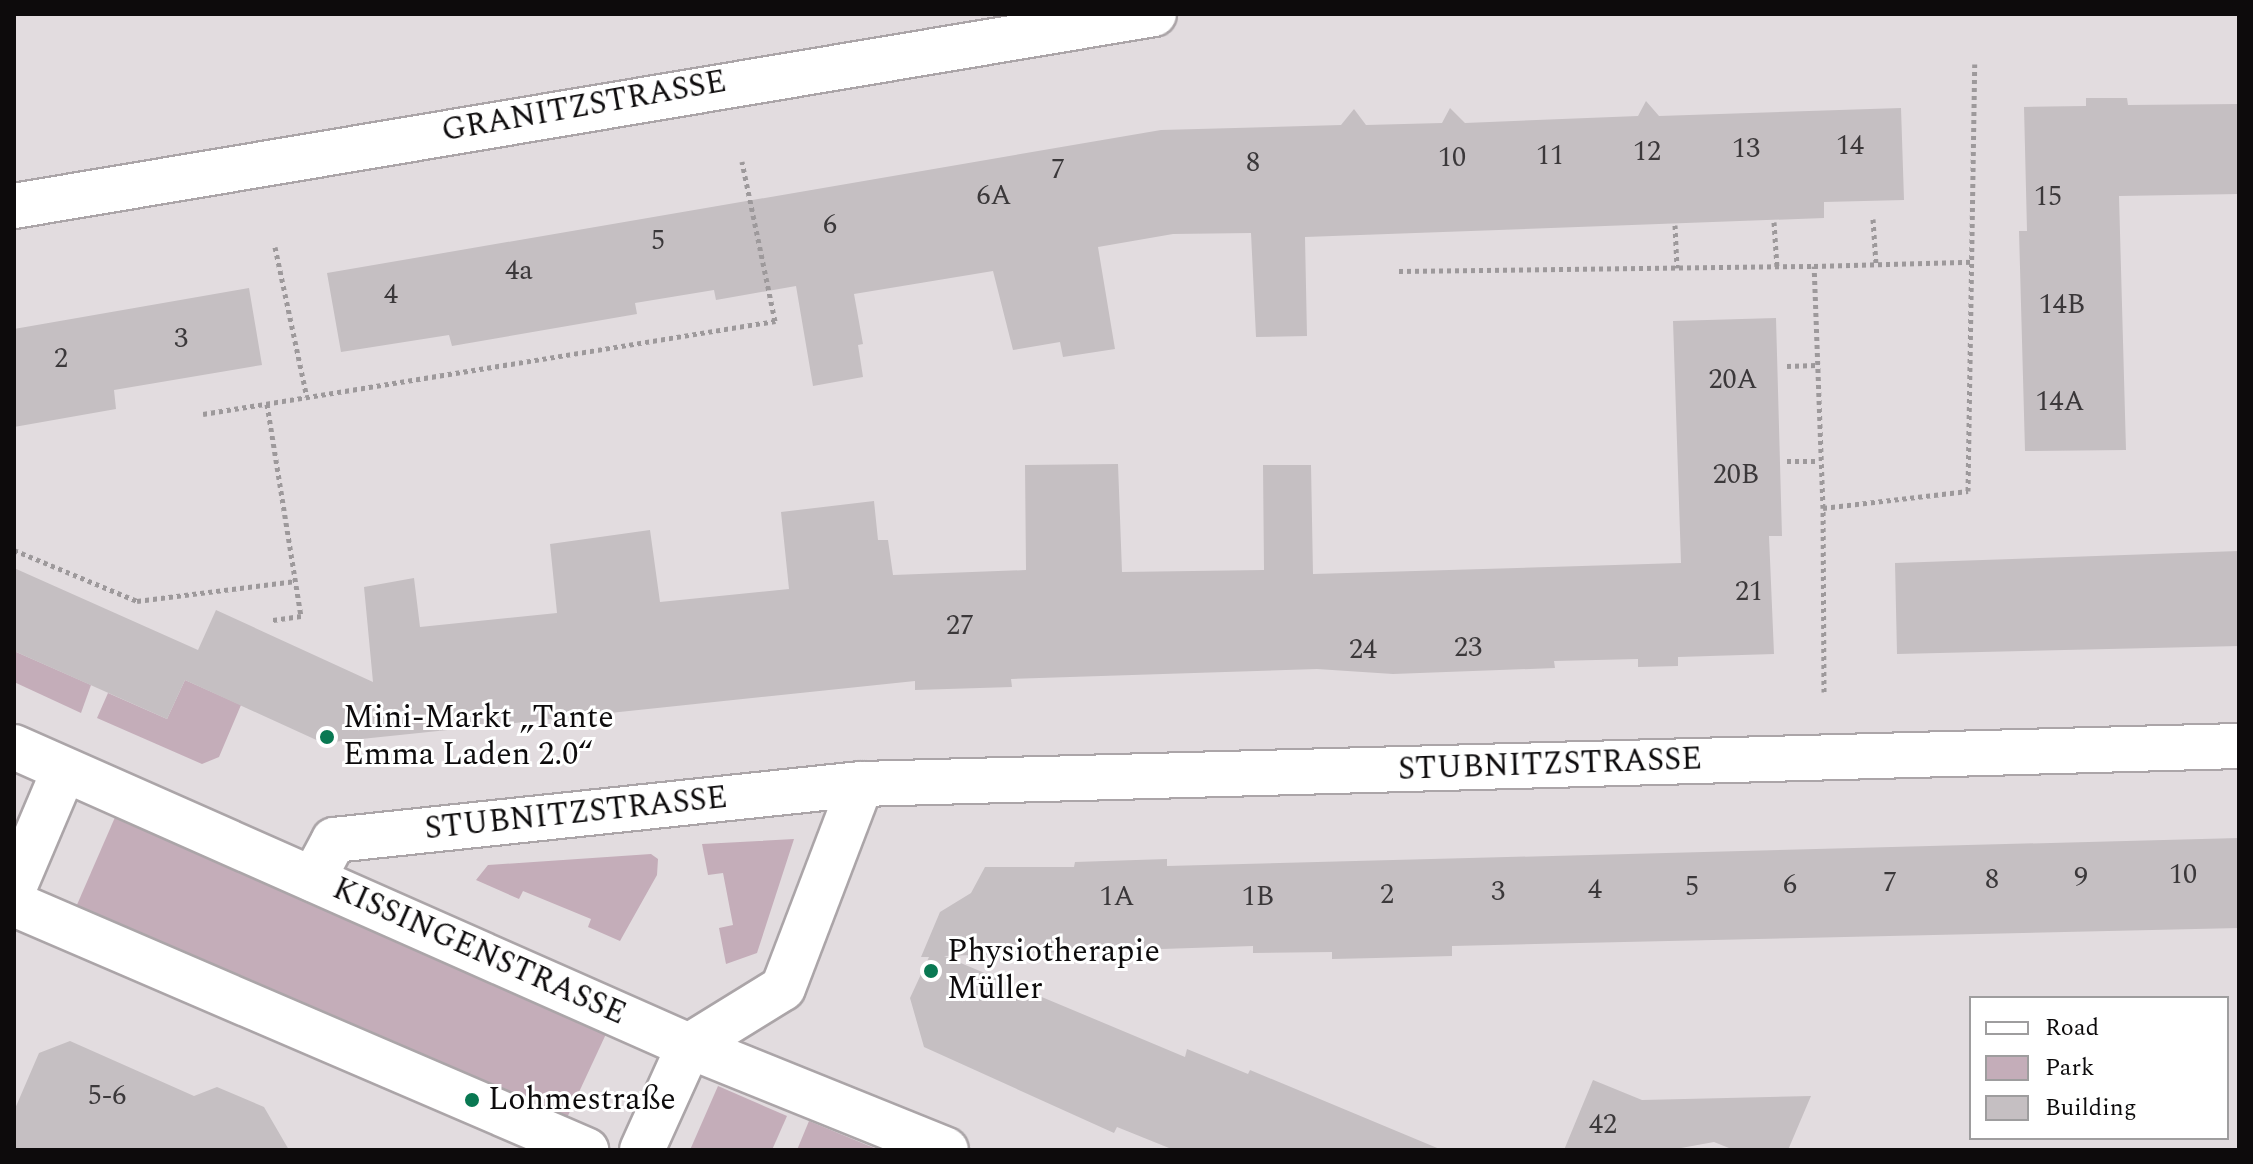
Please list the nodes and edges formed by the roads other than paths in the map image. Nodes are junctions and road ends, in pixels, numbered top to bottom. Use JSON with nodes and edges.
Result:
{"nodes":[{"id":1,"x":1154,"y":14,"type":"edge"},
{"id":2,"x":14,"y":206,"type":"edge"},
{"id":3,"x":2239,"y":746,"type":"edge"},
{"id":4,"x":14,"y":747,"type":"edge"},
{"id":5,"x":64,"y":770,"type":"junction"},
{"id":6,"x":861,"y":784,"type":"junction"},
{"id":7,"x":313,"y":879,"type":"junction"},
{"id":8,"x":14,"y":888,"type":"edge"},
{"id":9,"x":14,"y":904,"type":"edge"},
{"id":10,"x":689,"y":1046,"type":"junction"},
{"id":11,"x":586,"y":1150,"type":"edge"},
{"id":12,"x":642,"y":1150,"type":"edge"},
{"id":13,"x":946,"y":1150,"type":"edge"}],
"edges":[{"from":1,"to":2,"type":"street","name":"GRANITZSTRASSE"},
{"from":3,"to":6,"type":"street","name":"STUBNITZSTRASSE"},
{"from":4,"to":5,"type":"street","name":"KISSINGENSTRASSE"},
{"from":5,"to":7,"type":"street","name":"KISSINGENSTRASSE"},
{"from":5,"to":8,"type":"street"},
{"from":6,"to":7,"type":"street","name":"STUBNITZSTRASSE"},
{"from":6,"to":10,"type":"street"},
{"from":7,"to":10,"type":"street","name":"KISSINGENSTRASSE"},
{"from":9,"to":11,"type":"street"},
{"from":10,"to":12,"type":"street"},
{"from":10,"to":13,"type":"street","name":"KISSINGENSTRASSE"}]}
